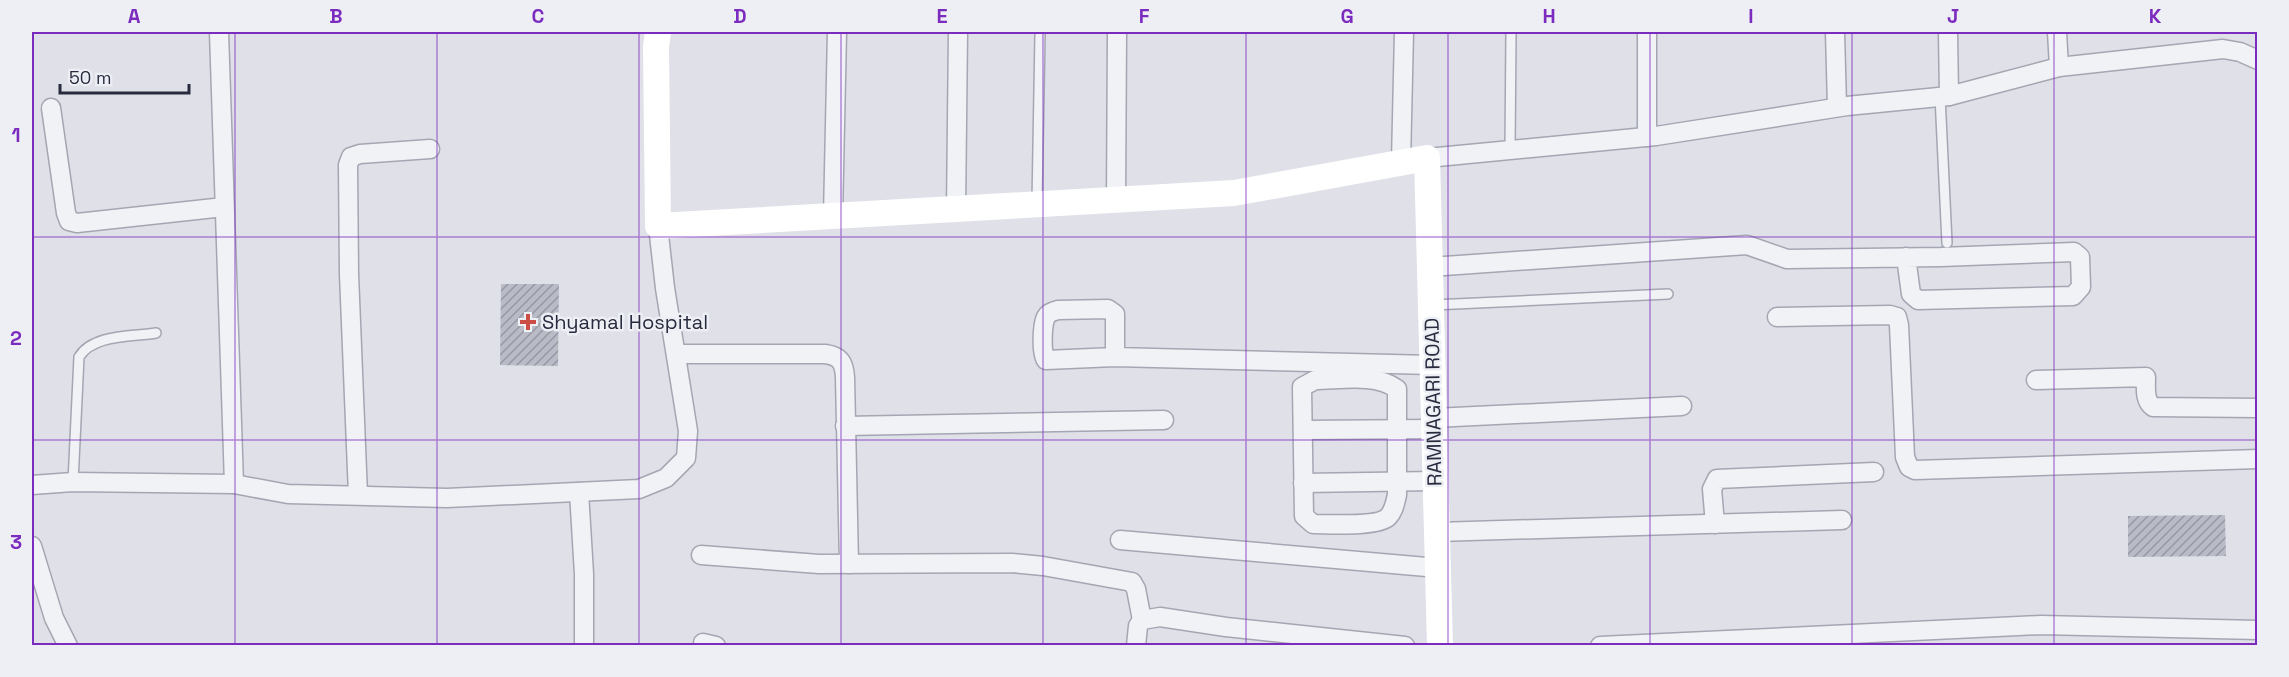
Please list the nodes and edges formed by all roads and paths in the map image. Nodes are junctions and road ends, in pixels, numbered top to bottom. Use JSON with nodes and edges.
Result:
{"nodes":[{"id":1,"x":219,"y":32,"type":"edge"},
{"id":2,"x":658,"y":32,"type":"edge"},
{"id":3,"x":837,"y":32,"type":"edge"},
{"id":4,"x":958,"y":32,"type":"edge"},
{"id":5,"x":1117,"y":32,"type":"edge"},
{"id":6,"x":1404,"y":32,"type":"edge"},
{"id":7,"x":1511,"y":32,"type":"edge"},
{"id":8,"x":1647,"y":32,"type":"edge"},
{"id":9,"x":1835,"y":32,"type":"edge"},
{"id":10,"x":1948,"y":32,"type":"edge"},
{"id":11,"x":2057,"y":32,"type":"edge"},
{"id":12,"x":1040,"y":34,"type":"dead end"},
{"id":13,"x":2224,"y":40,"type":"edge"},
{"id":14,"x":2258,"y":60,"type":"edge"},
{"id":15,"x":2059,"y":67,"type":"junction"},
{"id":16,"x":1945,"y":96,"type":"junction"},
{"id":17,"x":1836,"y":107,"type":"junction"},
{"id":18,"x":51,"y":108,"type":"dead end"},
{"id":19,"x":1647,"y":137,"type":"junction"},
{"id":20,"x":430,"y":149,"type":"dead end"},
{"id":21,"x":1510,"y":150,"type":"junction"},
{"id":22,"x":1427,"y":158,"type":"junction"},
{"id":23,"x":1401,"y":162,"type":"junction"},
{"id":24,"x":1116,"y":201,"type":"junction"},
{"id":25,"x":1037,"y":206,"type":"junction"},
{"id":26,"x":224,"y":207,"type":"junction"},
{"id":27,"x":956,"y":210,"type":"junction"},
{"id":28,"x":833,"y":217,"type":"junction"},
{"id":29,"x":658,"y":226,"type":"junction"},
{"id":30,"x":1947,"y":243,"type":"dead end"},
{"id":31,"x":1906,"y":258,"type":"junction"},
{"id":32,"x":1430,"y":267,"type":"junction"},
{"id":33,"x":1668,"y":294,"type":"dead end"},
{"id":34,"x":1431,"y":305,"type":"junction"},
{"id":35,"x":1777,"y":318,"type":"dead end"},
{"id":36,"x":156,"y":333,"type":"dead end"},
{"id":37,"x":676,"y":354,"type":"junction"},
{"id":38,"x":1115,"y":357,"type":"junction"},
{"id":39,"x":1432,"y":365,"type":"junction"},
{"id":40,"x":2036,"y":380,"type":"dead end"},
{"id":41,"x":1682,"y":406,"type":"dead end"},
{"id":42,"x":2258,"y":408,"type":"edge"},
{"id":43,"x":1164,"y":420,"type":"dead end"},
{"id":44,"x":1434,"y":424,"type":"junction"},
{"id":45,"x":845,"y":426,"type":"junction"},
{"id":46,"x":1303,"y":430,"type":"junction"},
{"id":47,"x":1397,"y":431,"type":"junction"},
{"id":48,"x":2258,"y":459,"type":"edge"},
{"id":49,"x":1874,"y":472,"type":"dead end"},
{"id":50,"x":73,"y":482,"type":"junction"},
{"id":51,"x":1398,"y":482,"type":"junction"},
{"id":52,"x":1435,"y":482,"type":"junction"},
{"id":53,"x":1303,"y":483,"type":"junction"},
{"id":54,"x":234,"y":484,"type":"junction"},
{"id":55,"x":32,"y":485,"type":"edge"},
{"id":56,"x":579,"y":492,"type":"junction"},
{"id":57,"x":358,"y":495,"type":"junction"},
{"id":58,"x":1842,"y":520,"type":"dead end"},
{"id":59,"x":1714,"y":524,"type":"junction"},
{"id":60,"x":1437,"y":532,"type":"junction"},
{"id":61,"x":1119,"y":540,"type":"dead end"},
{"id":62,"x":32,"y":546,"type":"edge"},
{"id":63,"x":701,"y":555,"type":"dead end"},
{"id":64,"x":849,"y":564,"type":"junction"},
{"id":65,"x":1438,"y":568,"type":"junction"},
{"id":66,"x":37,"y":588,"type":"edge"},
{"id":67,"x":1142,"y":620,"type":"junction"},
{"id":68,"x":2258,"y":630,"type":"edge"},
{"id":69,"x":1787,"y":641,"type":"edge"},
{"id":70,"x":1685,"y":643,"type":"edge"},
{"id":71,"x":68,"y":645,"type":"edge"},
{"id":72,"x":584,"y":645,"type":"edge"},
{"id":73,"x":1136,"y":645,"type":"edge"},
{"id":74,"x":1405,"y":645,"type":"edge"},
{"id":75,"x":1440,"y":645,"type":"edge"},
{"id":76,"x":1600,"y":645,"type":"edge"}],
"edges":[{"from":1,"to":26,"type":"street"},
{"from":2,"to":29,"type":"street"},
{"from":3,"to":28,"type":"street"},
{"from":4,"to":27,"type":"street"},
{"from":5,"to":24,"type":"street"},
{"from":6,"to":23,"type":"street"},
{"from":7,"to":21,"type":"lane"},
{"from":8,"to":19,"type":"street"},
{"from":9,"to":17,"type":"street"},
{"from":10,"to":16,"type":"street"},
{"from":11,"to":15,"type":"street"},
{"from":12,"to":25,"type":"lane"},
{"from":13,"to":14,"type":"street"},
{"from":13,"to":15,"type":"street"},
{"from":15,"to":16,"type":"street"},
{"from":16,"to":17,"type":"street"},
{"from":16,"to":30,"type":"lane"},
{"from":17,"to":19,"type":"street"},
{"from":18,"to":26,"type":"street"},
{"from":19,"to":21,"type":"street"},
{"from":20,"to":57,"type":"street"},
{"from":21,"to":22,"type":"street"},
{"from":22,"to":23,"type":"street"},
{"from":22,"to":32,"type":"street","name":"RAMNAGARI ROAD"},
{"from":23,"to":24,"type":"street"},
{"from":24,"to":25,"type":"street"},
{"from":25,"to":27,"type":"street"},
{"from":26,"to":54,"type":"street"},
{"from":27,"to":28,"type":"street"},
{"from":28,"to":29,"type":"street"},
{"from":29,"to":37,"type":"street"},
{"from":31,"to":31,"type":"street"},
{"from":31,"to":32,"type":"street"},
{"from":32,"to":34,"type":"street","name":"RAMNAGARI ROAD"},
{"from":33,"to":34,"type":"lane"},
{"from":34,"to":39,"type":"street","name":"RAMNAGARI ROAD"},
{"from":35,"to":48,"type":"street"},
{"from":36,"to":50,"type":"lane"},
{"from":37,"to":45,"type":"street"},
{"from":37,"to":56,"type":"street"},
{"from":38,"to":38,"type":"street"},
{"from":38,"to":39,"type":"street"},
{"from":39,"to":44,"type":"street","name":"RAMNAGARI ROAD"},
{"from":40,"to":42,"type":"street"},
{"from":41,"to":44,"type":"street"},
{"from":43,"to":45,"type":"street"},
{"from":44,"to":47,"type":"street"},
{"from":44,"to":52,"type":"street","name":"RAMNAGARI ROAD"},
{"from":45,"to":64,"type":"street"},
{"from":46,"to":47,"type":"street"},
{"from":46,"to":47,"type":"street"},
{"from":46,"to":53,"type":"street"},
{"from":47,"to":51,"type":"street"},
{"from":49,"to":59,"type":"street"},
{"from":50,"to":54,"type":"street"},
{"from":50,"to":55,"type":"street"},
{"from":51,"to":52,"type":"street"},
{"from":51,"to":53,"type":"street"},
{"from":51,"to":53,"type":"street"},
{"from":52,"to":60,"type":"street","name":"RAMNAGARI ROAD"},
{"from":54,"to":57,"type":"street"},
{"from":56,"to":57,"type":"street"},
{"from":56,"to":72,"type":"street"},
{"from":58,"to":59,"type":"street"},
{"from":59,"to":60,"type":"street"},
{"from":60,"to":65,"type":"street","name":"RAMNAGARI ROAD"},
{"from":61,"to":65,"type":"street"},
{"from":62,"to":66,"type":"street"},
{"from":63,"to":64,"type":"street"},
{"from":64,"to":67,"type":"street"},
{"from":65,"to":75,"type":"street","name":"RAMNAGARI ROAD"},
{"from":66,"to":71,"type":"street"},
{"from":67,"to":73,"type":"street"},
{"from":67,"to":74,"type":"street"},
{"from":68,"to":69,"type":"street"},
{"from":69,"to":70,"type":"street"},
{"from":70,"to":76,"type":"street"}]}
